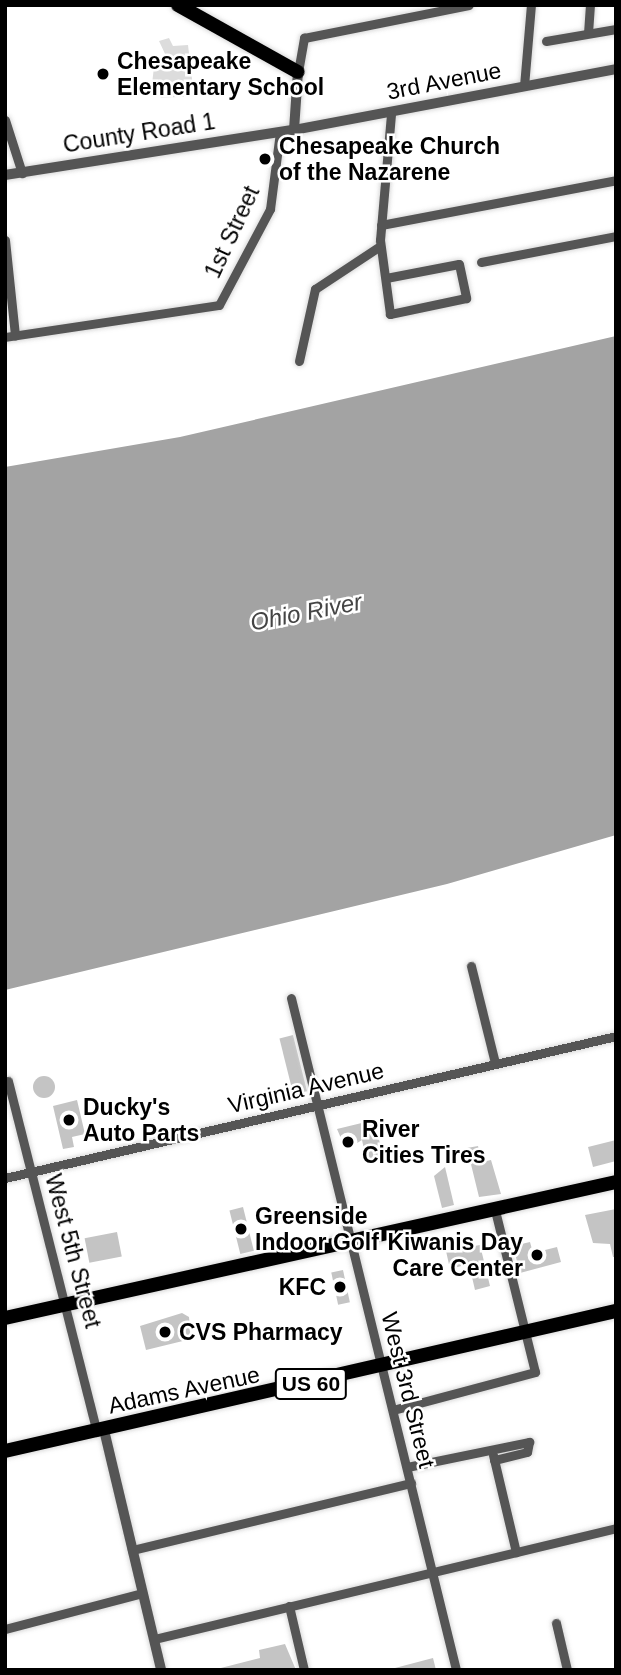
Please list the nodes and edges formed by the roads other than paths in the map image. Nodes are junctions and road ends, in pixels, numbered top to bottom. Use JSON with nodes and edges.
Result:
{"nodes":[{"id":1,"x":178,"y":5,"type":"edge"},
{"id":2,"x":469,"y":5,"type":"edge"},
{"id":3,"x":531,"y":5,"type":"edge"},
{"id":4,"x":590,"y":5,"type":"edge"},
{"id":5,"x":430,"y":9,"type":"edge"},
{"id":6,"x":616,"y":29,"type":"edge"},
{"id":7,"x":588,"y":33,"type":"junction"},
{"id":8,"x":546,"y":41,"type":"dead end"},
{"id":9,"x":616,"y":69,"type":"edge"},
{"id":10,"x":298,"y":72,"type":"junction"},
{"id":11,"x":524,"y":86,"type":"junction"},
{"id":12,"x":391,"y":113,"type":"junction"},
{"id":13,"x":5,"y":120,"type":"edge"},
{"id":14,"x":294,"y":130,"type":"junction"},
{"id":15,"x":280,"y":132,"type":"junction"},
{"id":16,"x":22,"y":173,"type":"junction"},
{"id":17,"x":5,"y":176,"type":"edge"},
{"id":18,"x":616,"y":180,"type":"edge"},
{"id":19,"x":381,"y":225,"type":"junction"},
{"id":20,"x":616,"y":236,"type":"edge"},
{"id":21,"x":5,"y":240,"type":"edge"},
{"id":22,"x":380,"y":246,"type":"junction"},
{"id":23,"x":481,"y":262,"type":"dead end"},
{"id":24,"x":386,"y":278,"type":"junction"},
{"id":25,"x":10,"y":336,"type":"edge"},
{"id":26,"x":299,"y":361,"type":"dead end"},
{"id":27,"x":471,"y":966,"type":"dead end"},
{"id":28,"x":291,"y":998,"type":"dead end"},
{"id":29,"x":616,"y":1036,"type":"edge"},
{"id":30,"x":495,"y":1063,"type":"junction"},
{"id":31,"x":8,"y":1080,"type":"dead end"},
{"id":32,"x":317,"y":1106,"type":"junction"},
{"id":33,"x":16,"y":1115,"type":"junction"},
{"id":34,"x":5,"y":1116,"type":"edge"},
{"id":35,"x":30,"y":1172,"type":"junction"},
{"id":36,"x":5,"y":1178,"type":"edge"},
{"id":37,"x":616,"y":1182,"type":"edge"},
{"id":38,"x":495,"y":1210,"type":"junction"},
{"id":39,"x":351,"y":1244,"type":"junction"},
{"id":40,"x":65,"y":1306,"type":"junction"},
{"id":41,"x":616,"y":1311,"type":"edge"},
{"id":42,"x":5,"y":1318,"type":"edge"},
{"id":43,"x":525,"y":1332,"type":"junction"},
{"id":44,"x":382,"y":1367,"type":"junction"},
{"id":45,"x":393,"y":1410,"type":"junction"},
{"id":46,"x":101,"y":1431,"type":"junction"},
{"id":47,"x":491,"y":1447,"type":"junction"},
{"id":48,"x":5,"y":1451,"type":"edge"},
{"id":49,"x":494,"y":1460,"type":"junction"},
{"id":50,"x":407,"y":1467,"type":"junction"},
{"id":51,"x":411,"y":1483,"type":"junction"},
{"id":52,"x":616,"y":1528,"type":"edge"},
{"id":53,"x":132,"y":1550,"type":"junction"},
{"id":54,"x":516,"y":1552,"type":"junction"},
{"id":55,"x":432,"y":1571,"type":"junction"},
{"id":56,"x":142,"y":1593,"type":"junction"},
{"id":57,"x":289,"y":1606,"type":"junction"},
{"id":58,"x":555,"y":1623,"type":"dead end"},
{"id":59,"x":5,"y":1629,"type":"edge"},
{"id":60,"x":154,"y":1639,"type":"junction"},
{"id":61,"x":161,"y":1670,"type":"edge"},
{"id":62,"x":304,"y":1670,"type":"edge"},
{"id":63,"x":456,"y":1670,"type":"edge"},
{"id":64,"x":567,"y":1670,"type":"edge"}],
"edges":[{"from":1,"to":10,"type":"main road"},
{"from":2,"to":5,"type":"street"},
{"from":3,"to":11,"type":"street"},
{"from":4,"to":7,"type":"street"},
{"from":5,"to":10,"type":"street"},
{"from":6,"to":7,"type":"street"},
{"from":7,"to":8,"type":"street"},
{"from":9,"to":11,"type":"street","name":"3rd Avenue"},
{"from":10,"to":14,"type":"street"},
{"from":11,"to":12,"type":"street","name":"3rd Avenue"},
{"from":12,"to":14,"type":"street","name":"3rd Avenue"},
{"from":12,"to":19,"type":"street"},
{"from":13,"to":16,"type":"street"},
{"from":14,"to":15,"type":"street","name":"3rd Avenue"},
{"from":15,"to":16,"type":"street","name":"County Road 1"},
{"from":15,"to":25,"type":"street","name":"1st Street"},
{"from":16,"to":17,"type":"street","name":"County Road 1"},
{"from":18,"to":19,"type":"street"},
{"from":19,"to":22,"type":"street"},
{"from":20,"to":23,"type":"street"},
{"from":21,"to":25,"type":"street"},
{"from":22,"to":24,"type":"street"},
{"from":22,"to":26,"type":"street"},
{"from":24,"to":24,"type":"street"},
{"from":27,"to":30,"type":"street"},
{"from":28,"to":32,"type":"street","name":"West 3rd Street"},
{"from":29,"to":30,"type":"street","name":"Virginia Avenue"},
{"from":30,"to":32,"type":"street","name":"Virginia Avenue"},
{"from":31,"to":33,"type":"street","name":"West 5th Street"},
{"from":32,"to":35,"type":"street","name":"Virginia Avenue"},
{"from":32,"to":39,"type":"street","name":"West 3rd Street"},
{"from":33,"to":34,"type":"street"},
{"from":33,"to":35,"type":"street","name":"West 5th Street"},
{"from":35,"to":36,"type":"street","name":"Virginia Avenue"},
{"from":35,"to":40,"type":"street","name":"West 5th Street"},
{"from":37,"to":38,"type":"main road"},
{"from":38,"to":39,"type":"main road"},
{"from":38,"to":43,"type":"street"},
{"from":39,"to":40,"type":"main road"},
{"from":39,"to":44,"type":"street","name":"West 3rd Street"},
{"from":40,"to":42,"type":"main road"},
{"from":40,"to":46,"type":"street","name":"West 5th Street"},
{"from":41,"to":43,"type":"main road","name":"Adams Avenue","number":"US 60"},
{"from":43,"to":44,"type":"main road","name":"Adams Avenue","number":"US 60"},
{"from":43,"to":45,"type":"street"},
{"from":44,"to":45,"type":"street","name":"West 3rd Street"},
{"from":44,"to":46,"type":"main road","name":"Adams Avenue","number":"US 60"},
{"from":45,"to":50,"type":"street","name":"West 3rd Street"},
{"from":46,"to":48,"type":"main road","name":"Adams Avenue","number":"US 60"},
{"from":46,"to":53,"type":"street","name":"West 5th Street"},
{"from":47,"to":49,"type":"street"},
{"from":47,"to":49,"type":"street"},
{"from":47,"to":50,"type":"street"},
{"from":49,"to":54,"type":"street"},
{"from":50,"to":51,"type":"street","name":"West 3rd Street"},
{"from":51,"to":53,"type":"street"},
{"from":51,"to":55,"type":"street","name":"West 3rd Street"},
{"from":52,"to":54,"type":"street"},
{"from":53,"to":56,"type":"street","name":"West 5th Street"},
{"from":54,"to":55,"type":"street"},
{"from":55,"to":57,"type":"street"},
{"from":55,"to":63,"type":"street","name":"West 3rd Street"},
{"from":56,"to":59,"type":"street"},
{"from":56,"to":60,"type":"street","name":"West 5th Street"},
{"from":57,"to":60,"type":"street"},
{"from":57,"to":62,"type":"street"},
{"from":58,"to":64,"type":"street"},
{"from":60,"to":61,"type":"street","name":"West 5th Street"}]}
